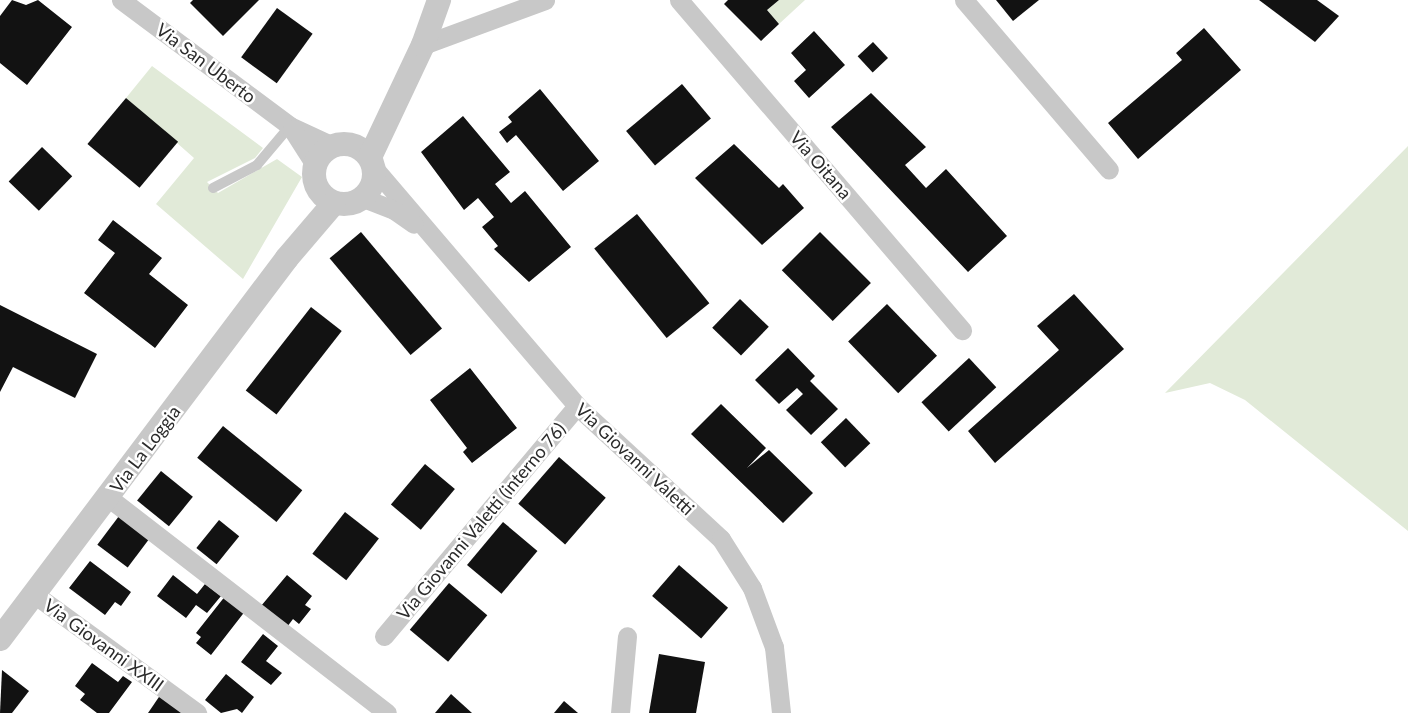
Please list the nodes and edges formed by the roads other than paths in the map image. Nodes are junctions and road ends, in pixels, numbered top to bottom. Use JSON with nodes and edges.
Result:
{"nodes":[{"id":1,"x":120,"y":0,"type":"edge"},
{"id":2,"x":439,"y":0,"type":"edge"},
{"id":3,"x":545,"y":0,"type":"edge"},
{"id":4,"x":679,"y":0,"type":"edge"},
{"id":5,"x":964,"y":0,"type":"edge"},
{"id":6,"x":423,"y":45,"type":"junction"},
{"id":7,"x":290,"y":126,"type":"junction"},
{"id":8,"x":358,"y":154,"type":"junction"},
{"id":9,"x":315,"y":165,"type":"junction"},
{"id":10,"x":1109,"y":170,"type":"dead end"},
{"id":11,"x":213,"y":188,"type":"dead end"},
{"id":12,"x":326,"y":196,"type":"junction"},
{"id":13,"x":363,"y":198,"type":"junction"},
{"id":14,"x":429,"y":236,"type":"junction"},
{"id":15,"x":962,"y":330,"type":"dead end"},
{"id":16,"x":577,"y":406,"type":"junction"},
{"id":17,"x":109,"y":498,"type":"junction"},
{"id":18,"x":34,"y":594,"type":"junction"},
{"id":19,"x":384,"y":636,"type":"dead end"},
{"id":20,"x":627,"y":636,"type":"dead end"},
{"id":21,"x":0,"y":639,"type":"edge"},
{"id":22,"x":197,"y":713,"type":"edge"},
{"id":23,"x":387,"y":713,"type":"edge"},
{"id":24,"x":620,"y":713,"type":"edge"},
{"id":25,"x":781,"y":713,"type":"edge"}],
"edges":[{"from":1,"to":7,"type":"street","name":"Via San Uberto"},
{"from":2,"to":6,"type":"street"},
{"from":3,"to":6,"type":"street"},
{"from":4,"to":15,"type":"street","name":"Via Oitana"},
{"from":5,"to":10,"type":"street"},
{"from":6,"to":8,"type":"street"},
{"from":7,"to":8,"type":"street","name":"Via San Uberto"},
{"from":7,"to":9,"type":"street","name":"Via San Uberto"},
{"from":7,"to":11,"type":"lane"},
{"from":8,"to":9,"type":"street"},
{"from":8,"to":13,"type":"street"},
{"from":8,"to":14,"type":"street","name":"Via Giovanni Valetti"},
{"from":9,"to":12,"type":"street","name":"Via La Loggia"},
{"from":12,"to":13,"type":"street"},
{"from":12,"to":17,"type":"street","name":"Via La Loggia"},
{"from":13,"to":14,"type":"street","name":"Via Giovanni Valetti"},
{"from":14,"to":16,"type":"street","name":"Via Giovanni Valetti"},
{"from":16,"to":19,"type":"street","name":"Via Giovanni Valetti (interno 76)"},
{"from":16,"to":25,"type":"street","name":"Via Giovanni Valetti"},
{"from":17,"to":18,"type":"street","name":"Via La Loggia"},
{"from":17,"to":23,"type":"street"},
{"from":18,"to":21,"type":"street","name":"Via La Loggia"},
{"from":18,"to":22,"type":"street","name":"Via Giovanni XXIII"},
{"from":20,"to":24,"type":"street"}]}
